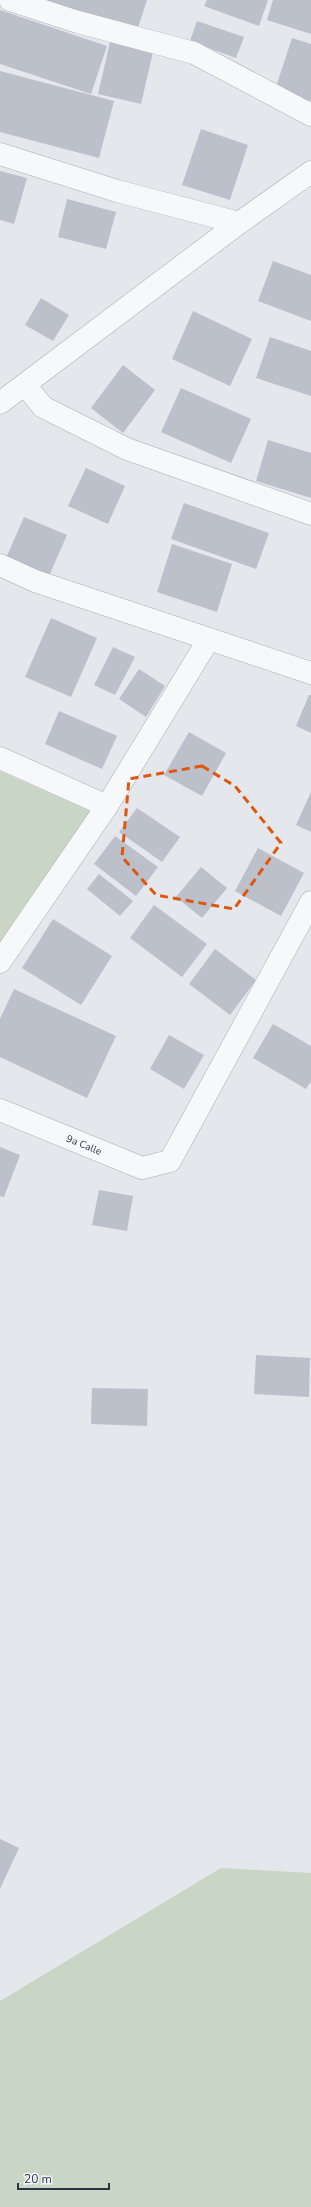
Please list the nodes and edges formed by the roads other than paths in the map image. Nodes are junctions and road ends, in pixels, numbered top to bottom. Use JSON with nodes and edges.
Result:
{"nodes":[{"id":1,"x":10,"y":0,"type":"edge"},
{"id":2,"x":311,"y":115,"type":"edge"},
{"id":3,"x":0,"y":154,"type":"edge"},
{"id":4,"x":311,"y":172,"type":"edge"},
{"id":5,"x":239,"y":223,"type":"junction"},
{"id":6,"x":25,"y":385,"type":"junction"},
{"id":7,"x":0,"y":403,"type":"edge"},
{"id":8,"x":311,"y":514,"type":"edge"},
{"id":9,"x":0,"y":565,"type":"edge"},
{"id":10,"x":209,"y":639,"type":"junction"},
{"id":11,"x":311,"y":673,"type":"edge"},
{"id":12,"x":0,"y":758,"type":"edge"},
{"id":13,"x":107,"y":806,"type":"junction"},
{"id":14,"x":311,"y":902,"type":"edge"},
{"id":15,"x":0,"y":962,"type":"edge"},
{"id":16,"x":0,"y":1110,"type":"edge"}],
"edges":[{"from":1,"to":2,"type":"street"},
{"from":3,"to":5,"type":"street"},
{"from":4,"to":5,"type":"street"},
{"from":5,"to":6,"type":"street"},
{"from":6,"to":7,"type":"street"},
{"from":6,"to":8,"type":"street"},
{"from":9,"to":10,"type":"street"},
{"from":10,"to":11,"type":"street"},
{"from":10,"to":13,"type":"street"},
{"from":12,"to":13,"type":"street"},
{"from":13,"to":15,"type":"street"},
{"from":14,"to":16,"type":"street","name":"9a Calle"}]}
